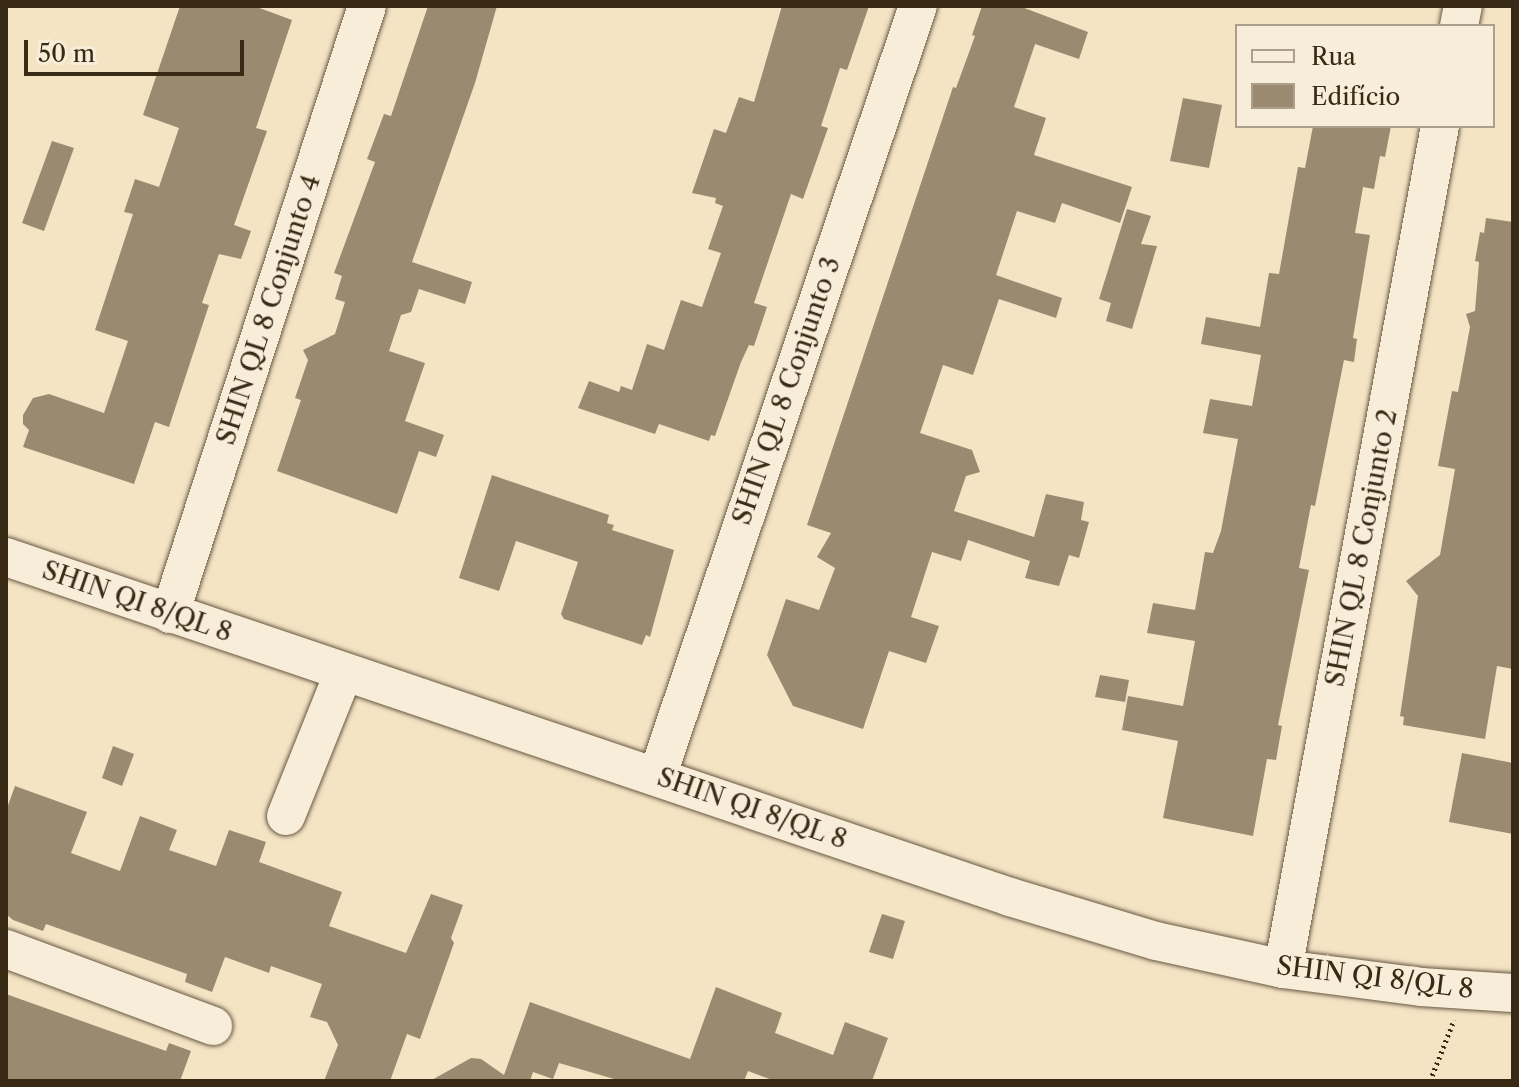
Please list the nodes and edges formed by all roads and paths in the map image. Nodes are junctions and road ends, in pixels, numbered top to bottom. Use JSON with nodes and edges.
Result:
{"nodes":[{"id":1,"x":367,"y":6,"type":"edge"},
{"id":2,"x":918,"y":6,"type":"edge"},
{"id":3,"x":1440,"y":128,"type":"edge"},
{"id":4,"x":6,"y":557,"type":"edge"},
{"id":5,"x":170,"y":614,"type":"junction"},
{"id":6,"x":344,"y":672,"type":"junction"},
{"id":7,"x":657,"y":777,"type":"junction"},
{"id":8,"x":286,"y":816,"type":"dead end"},
{"id":9,"x":6,"y":949,"type":"edge"},
{"id":10,"x":1283,"y":969,"type":"junction"},
{"id":11,"x":1466,"y":990,"type":"junction"},
{"id":12,"x":1513,"y":993,"type":"edge"},
{"id":13,"x":213,"y":1026,"type":"dead end"},
{"id":14,"x":1430,"y":1081,"type":"edge"}],
"edges":[{"from":1,"to":5,"type":"street","name":"SHIN QL 8 Conjunto 4"},
{"from":2,"to":7,"type":"street","name":"SHIN QL 8 Conjunto 3"},
{"from":3,"to":10,"type":"street","name":"SHIN QL 8 Conjunto 2"},
{"from":4,"to":5,"type":"street","name":"SHIN QI 8/QL 8"},
{"from":5,"to":6,"type":"street","name":"SHIN QI 8/QL 8"},
{"from":6,"to":7,"type":"street","name":"SHIN QI 8/QL 8"},
{"from":6,"to":8,"type":"street"},
{"from":7,"to":10,"type":"street","name":"SHIN QI 8/QL 8"},
{"from":9,"to":13,"type":"street"},
{"from":10,"to":11,"type":"street","name":"SHIN QI 8/QL 8"},
{"from":11,"to":12,"type":"street","name":"SHIN QI 8/QL 8"},
{"from":11,"to":14,"type":"path"}]}
